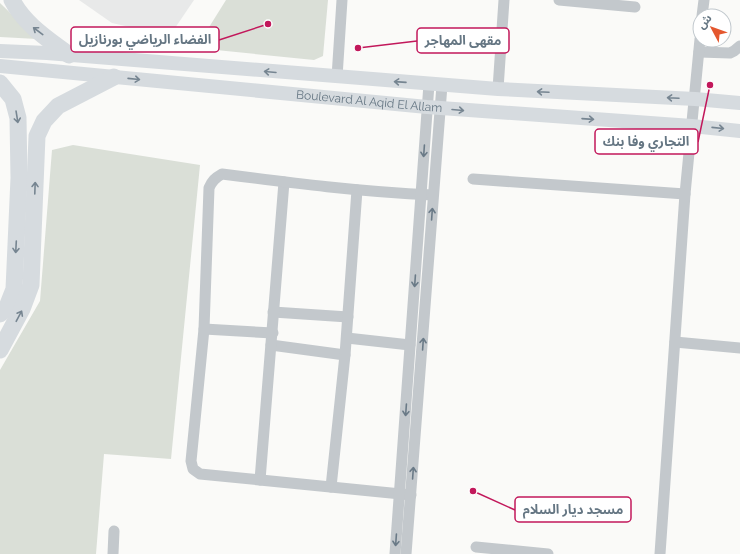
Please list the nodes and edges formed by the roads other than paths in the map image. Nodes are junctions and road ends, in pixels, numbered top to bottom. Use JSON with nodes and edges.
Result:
{"nodes":[{"id":1,"x":12,"y":0,"type":"edge"},
{"id":2,"x":342,"y":0,"type":"edge"},
{"id":3,"x":504,"y":0,"type":"edge"},
{"id":4,"x":559,"y":0,"type":"edge"},
{"id":5,"x":635,"y":7,"type":"dead end"},
{"id":6,"x":740,"y":46,"type":"edge"},
{"id":7,"x":699,"y":48,"type":"edge"},
{"id":8,"x":0,"y":51,"type":"edge"},
{"id":9,"x":699,"y":52,"type":"junction"},
{"id":10,"x":69,"y":55,"type":"junction"},
{"id":11,"x":0,"y":66,"type":"edge"},
{"id":12,"x":114,"y":77,"type":"junction"},
{"id":13,"x":337,"y":77,"type":"junction"},
{"id":14,"x":0,"y":83,"type":"edge"},
{"id":15,"x":435,"y":85,"type":"junction"},
{"id":16,"x":498,"y":89,"type":"junction"},
{"id":17,"x":695,"y":99,"type":"junction"},
{"id":18,"x":740,"y":103,"type":"edge"},
{"id":19,"x":433,"y":108,"type":"junction"},
{"id":20,"x":692,"y":126,"type":"junction"},
{"id":21,"x":740,"y":131,"type":"edge"},
{"id":22,"x":473,"y":179,"type":"dead end"},
{"id":23,"x":284,"y":182,"type":"junction"},
{"id":24,"x":358,"y":190,"type":"junction"},
{"id":25,"x":421,"y":194,"type":"junction"},
{"id":26,"x":685,"y":194,"type":"junction"},
{"id":27,"x":433,"y":195,"type":"junction"},
{"id":28,"x":273,"y":312,"type":"junction"},
{"id":29,"x":0,"y":314,"type":"edge"},
{"id":30,"x":348,"y":317,"type":"junction"},
{"id":31,"x":204,"y":329,"type":"junction"},
{"id":32,"x":273,"y":333,"type":"junction"},
{"id":33,"x":347,"y":338,"type":"junction"},
{"id":34,"x":676,"y":342,"type":"junction"},
{"id":35,"x":271,"y":345,"type":"junction"},
{"id":36,"x":410,"y":345,"type":"junction"},
{"id":37,"x":740,"y":348,"type":"edge"},
{"id":38,"x":0,"y":350,"type":"edge"},
{"id":39,"x":345,"y":355,"type":"junction"},
{"id":40,"x":260,"y":480,"type":"junction"},
{"id":41,"x":331,"y":486,"type":"junction"},
{"id":42,"x":400,"y":494,"type":"junction"},
{"id":43,"x":411,"y":495,"type":"junction"},
{"id":44,"x":114,"y":531,"type":"dead end"},
{"id":45,"x":476,"y":547,"type":"dead end"},
{"id":46,"x":113,"y":554,"type":"edge"},
{"id":47,"x":395,"y":554,"type":"edge"},
{"id":48,"x":406,"y":554,"type":"edge"},
{"id":49,"x":548,"y":554,"type":"edge"},
{"id":50,"x":660,"y":554,"type":"edge"}],
"edges":[{"from":10,"to":1,"type":"highway","one_way":true},
{"from":2,"to":13,"type":"street"},
{"from":3,"to":16,"type":"street"},
{"from":4,"to":5,"type":"street"},
{"from":6,"to":9,"type":"street"},
{"from":7,"to":9,"type":"street"},
{"from":8,"to":10,"type":"main road","name":"Boulevard Al Aqid El Allam"},
{"from":9,"to":17,"type":"street"},
{"from":13,"to":10,"type":"main road","name":"Boulevard Al Aqid El Allam","one_way":true},
{"from":11,"to":12,"type":"main road","name":"Boulevard Al Aqid El Allam"},
{"from":12,"to":19,"type":"main road","name":"Boulevard Al Aqid El Allam","one_way":true},
{"from":38,"to":12,"type":"highway","one_way":true},
{"from":15,"to":13,"type":"main road","name":"Boulevard Al Aqid El Allam","one_way":true},
{"from":14,"to":29,"type":"highway","one_way":true},
{"from":15,"to":16,"type":"main road","name":"Boulevard Al Aqid El Allam"},
{"from":15,"to":19,"type":"street"},
{"from":17,"to":16,"type":"main road","name":"Boulevard Al Aqid El Allam","one_way":true},
{"from":17,"to":18,"type":"main road","name":"Boulevard Al Aqid El Allam"},
{"from":17,"to":20,"type":"street"},
{"from":19,"to":20,"type":"main road","name":"Boulevard Al Aqid El Allam","one_way":true},
{"from":19,"to":25,"type":"street","one_way":true},
{"from":19,"to":27,"type":"street"},
{"from":20,"to":21,"type":"main road","name":"Boulevard Al Aqid El Allam","one_way":true},
{"from":20,"to":26,"type":"street"},
{"from":22,"to":26,"type":"street"},
{"from":23,"to":24,"type":"street"},
{"from":23,"to":28,"type":"street"},
{"from":23,"to":31,"type":"street"},
{"from":24,"to":25,"type":"street"},
{"from":24,"to":30,"type":"street"},
{"from":25,"to":27,"type":"street"},
{"from":25,"to":36,"type":"street","one_way":true},
{"from":26,"to":34,"type":"street"},
{"from":43,"to":27,"type":"street","one_way":true},
{"from":28,"to":30,"type":"street"},
{"from":28,"to":32,"type":"street"},
{"from":30,"to":33,"type":"street"},
{"from":31,"to":32,"type":"street"},
{"from":31,"to":40,"type":"street"},
{"from":32,"to":35,"type":"street"},
{"from":33,"to":36,"type":"street"},
{"from":33,"to":39,"type":"street"},
{"from":34,"to":37,"type":"street"},
{"from":34,"to":50,"type":"street"},
{"from":35,"to":39,"type":"street"},
{"from":35,"to":40,"type":"street"},
{"from":36,"to":42,"type":"street","one_way":true},
{"from":39,"to":41,"type":"street"},
{"from":40,"to":41,"type":"street"},
{"from":41,"to":42,"type":"street"},
{"from":42,"to":43,"type":"street"},
{"from":42,"to":47,"type":"street","one_way":true},
{"from":43,"to":48,"type":"street"},
{"from":44,"to":46,"type":"street"},
{"from":45,"to":49,"type":"street"}]}
